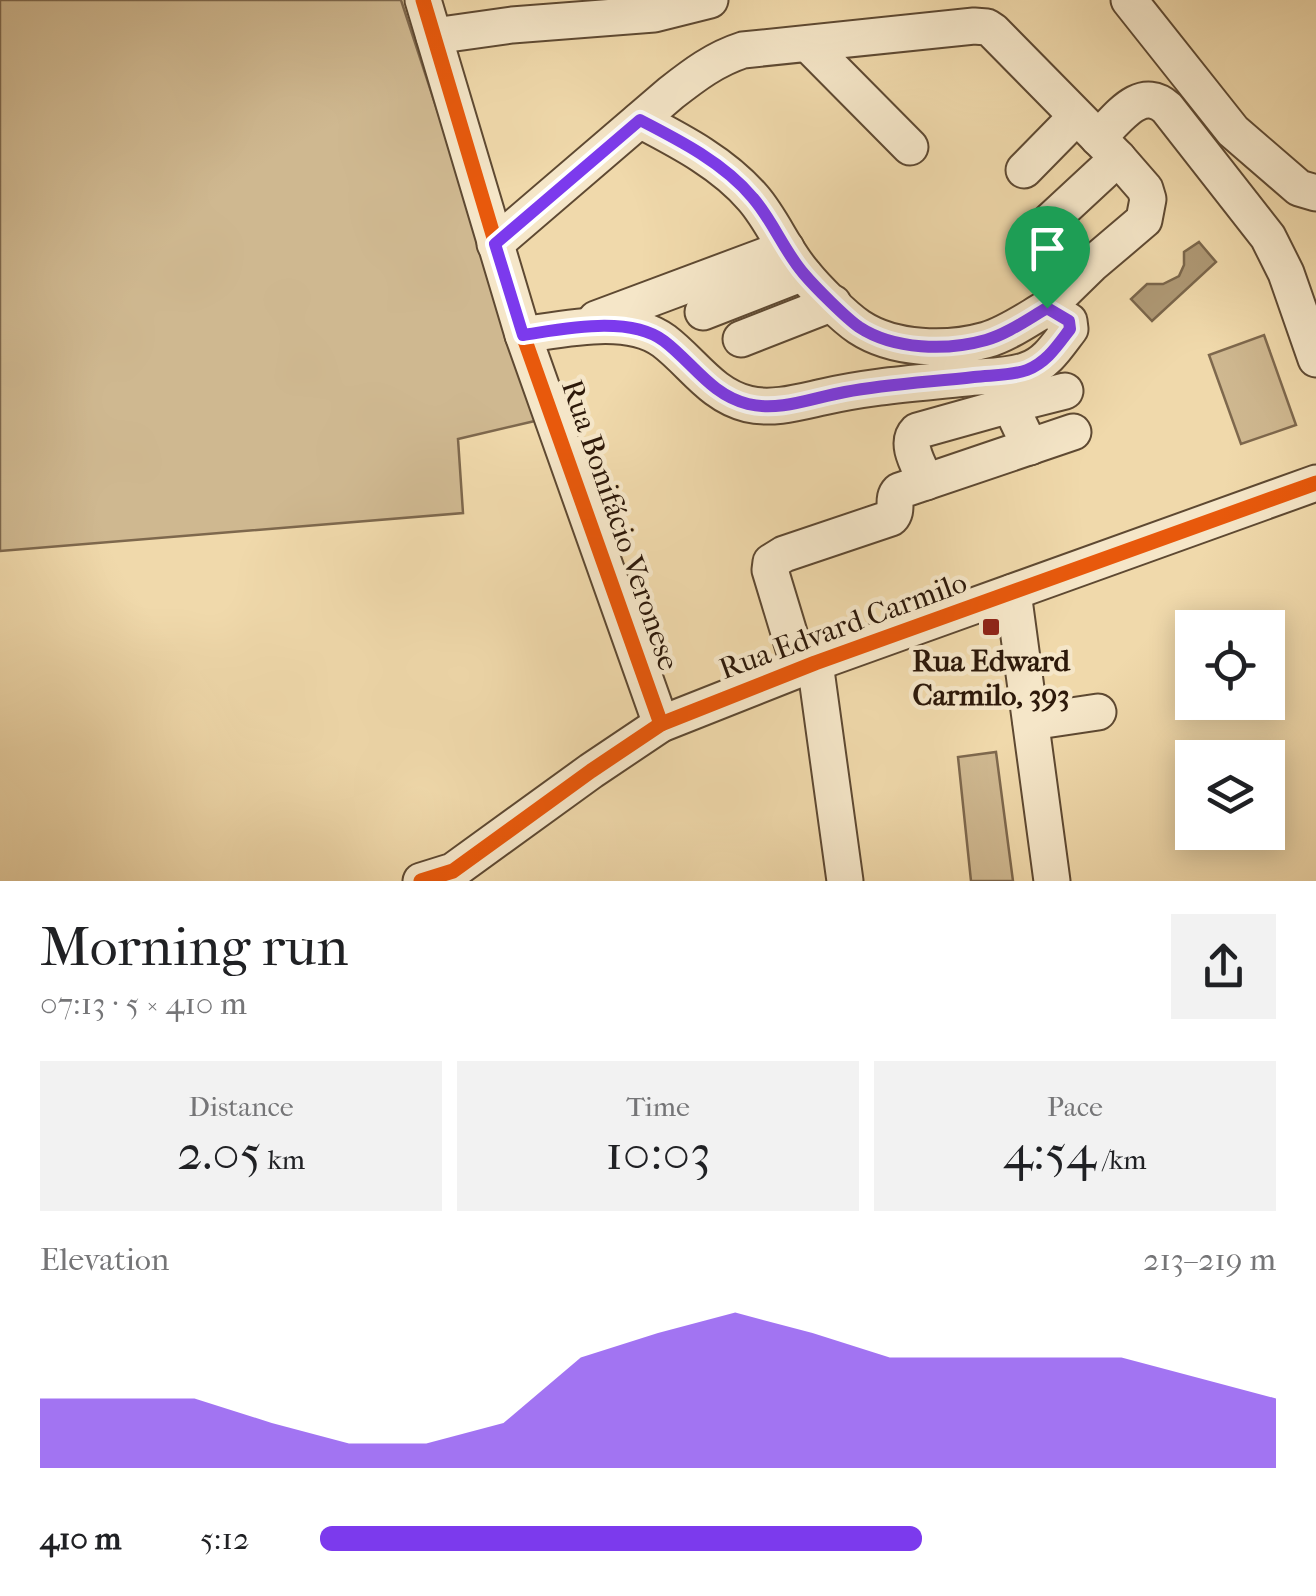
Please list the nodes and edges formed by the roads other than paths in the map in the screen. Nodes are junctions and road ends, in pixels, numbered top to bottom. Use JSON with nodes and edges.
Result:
{"nodes":[{"id":1,"x":423,"y":0,"type":"edge"},
{"id":2,"x":710,"y":0,"type":"edge"},
{"id":3,"x":1129,"y":0,"type":"edge"},
{"id":4,"x":600,"y":8,"type":"edge"},
{"id":5,"x":434,"y":36,"type":"junction"},
{"id":6,"x":808,"y":44,"type":"junction"},
{"id":7,"x":640,"y":120,"type":"junction"},
{"id":8,"x":1097,"y":138,"type":"junction"},
{"id":9,"x":910,"y":147,"type":"dead end"},
{"id":10,"x":1024,"y":170,"type":"dead end"},
{"id":11,"x":1316,"y":193,"type":"edge"},
{"id":12,"x":1049,"y":222,"type":"dead end"},
{"id":13,"x":495,"y":244,"type":"junction"},
{"id":14,"x":794,"y":261,"type":"junction"},
{"id":15,"x":834,"y":302,"type":"junction"},
{"id":16,"x":1047,"y":308,"type":"junction"},
{"id":17,"x":703,"y":312,"type":"dead end"},
{"id":18,"x":572,"y":328,"type":"junction"},
{"id":19,"x":523,"y":335,"type":"junction"},
{"id":20,"x":742,"y":339,"type":"dead end"},
{"id":21,"x":1316,"y":360,"type":"edge"},
{"id":22,"x":1066,"y":391,"type":"dead end"},
{"id":23,"x":1010,"y":406,"type":"junction"},
{"id":24,"x":1073,"y":432,"type":"dead end"},
{"id":25,"x":1030,"y":446,"type":"junction"},
{"id":26,"x":926,"y":482,"type":"junction"},
{"id":27,"x":1316,"y":483,"type":"edge"},
{"id":28,"x":1012,"y":592,"type":"junction"},
{"id":29,"x":808,"y":666,"type":"junction"},
{"id":30,"x":1098,"y":712,"type":"dead end"},
{"id":31,"x":1031,"y":722,"type":"junction"},
{"id":32,"x":661,"y":724,"type":"junction"},
{"id":33,"x":442,"y":878,"type":"edge"},
{"id":34,"x":845,"y":881,"type":"edge"},
{"id":35,"x":1052,"y":881,"type":"edge"}],
"edges":[{"from":1,"to":5,"type":"street","name":"Rua Bonifácio Veronese"},
{"from":2,"to":4,"type":"street"},
{"from":3,"to":11,"type":"street"},
{"from":4,"to":5,"type":"street"},
{"from":5,"to":13,"type":"street","name":"Rua Bonifácio Veronese"},
{"from":6,"to":7,"type":"street"},
{"from":6,"to":8,"type":"street"},
{"from":6,"to":9,"type":"street"},
{"from":7,"to":13,"type":"street"},
{"from":7,"to":14,"type":"street"},
{"from":8,"to":10,"type":"street"},
{"from":8,"to":12,"type":"street"},
{"from":8,"to":16,"type":"street"},
{"from":8,"to":21,"type":"street"},
{"from":13,"to":19,"type":"street","name":"Rua Bonifácio Veronese"},
{"from":14,"to":15,"type":"street"},
{"from":14,"to":17,"type":"street"},
{"from":14,"to":18,"type":"street"},
{"from":15,"to":16,"type":"street"},
{"from":15,"to":20,"type":"street"},
{"from":16,"to":18,"type":"street"},
{"from":18,"to":19,"type":"street"},
{"from":19,"to":32,"type":"street","name":"Rua Bonifácio Veronese"},
{"from":22,"to":23,"type":"street"},
{"from":23,"to":25,"type":"street"},
{"from":23,"to":26,"type":"street"},
{"from":24,"to":25,"type":"street"},
{"from":25,"to":26,"type":"street"},
{"from":26,"to":29,"type":"street"},
{"from":27,"to":28,"type":"street","name":"Rua Edvard Carmilo"},
{"from":28,"to":29,"type":"street","name":"Rua Edvard Carmilo"},
{"from":28,"to":31,"type":"street"},
{"from":29,"to":32,"type":"street","name":"Rua Edvard Carmilo"},
{"from":29,"to":34,"type":"street"},
{"from":30,"to":31,"type":"street"},
{"from":31,"to":35,"type":"street"},
{"from":32,"to":33,"type":"street","name":"Rua Edvard Carmilo"}]}
